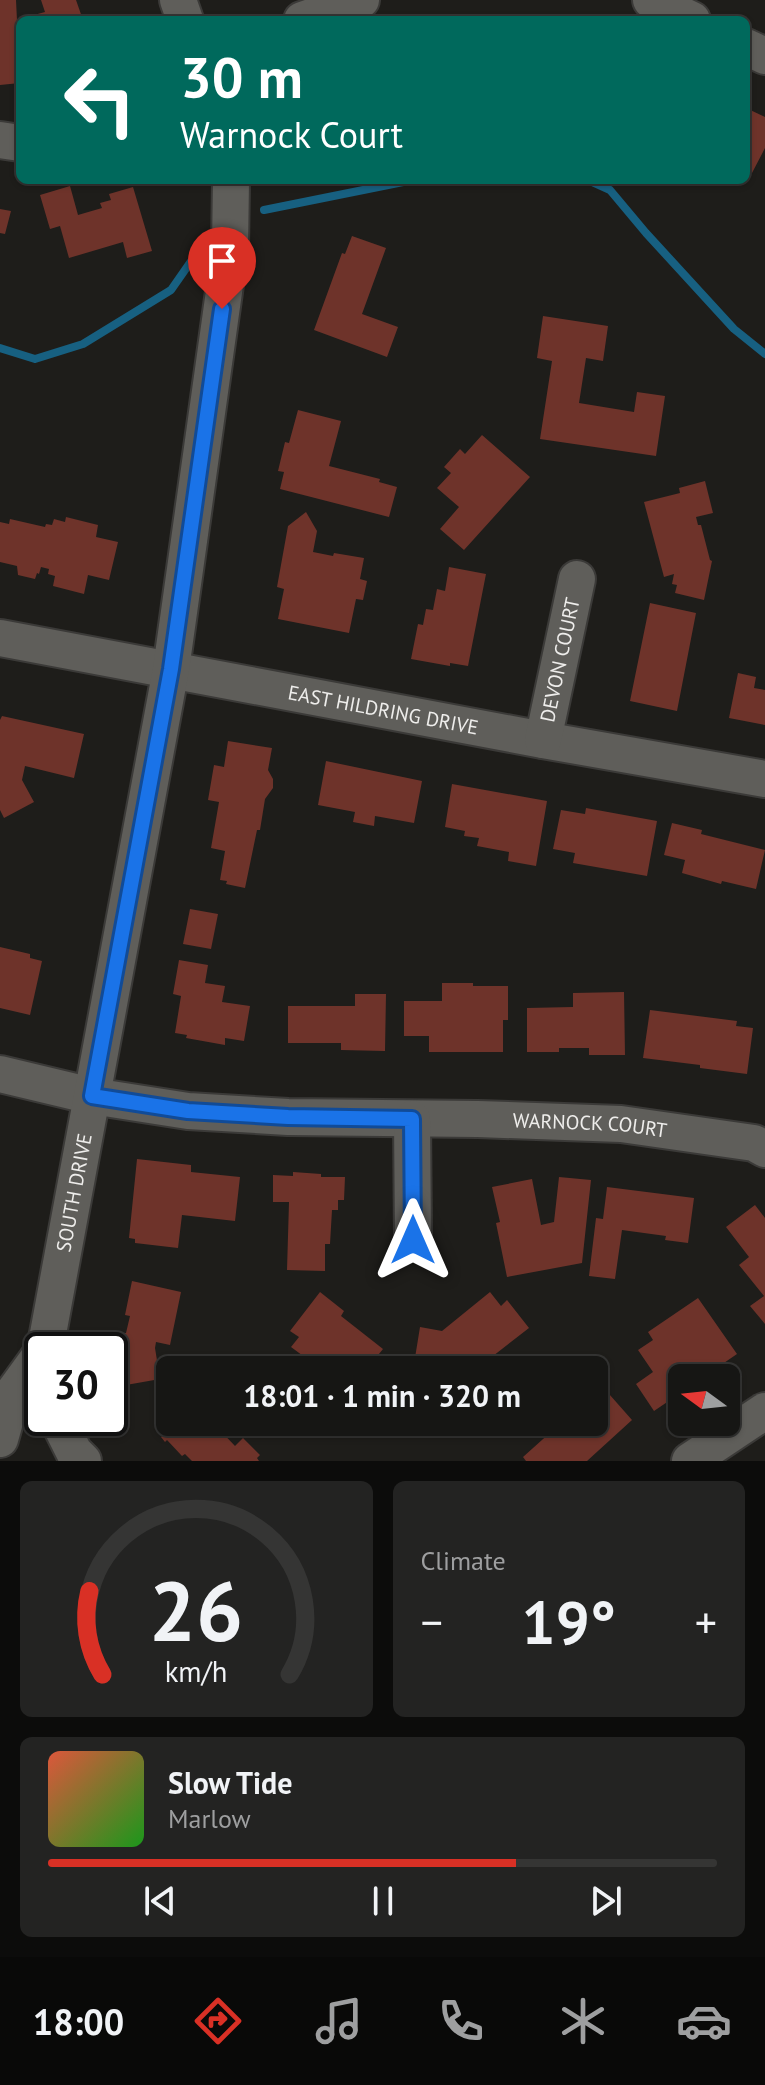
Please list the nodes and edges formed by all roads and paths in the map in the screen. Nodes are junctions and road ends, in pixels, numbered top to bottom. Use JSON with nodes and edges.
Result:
{"nodes":[{"id":1,"x":361,"y":0,"type":"edge"},
{"id":2,"x":651,"y":0,"type":"edge"},
{"id":3,"x":314,"y":16,"type":"edge"},
{"id":4,"x":684,"y":16,"type":"edge"},
{"id":5,"x":231,"y":184,"type":"edge"},
{"id":6,"x":577,"y":579,"type":"dead end"},
{"id":7,"x":0,"y":638,"type":"edge"},
{"id":8,"x":171,"y":669,"type":"junction"},
{"id":9,"x":543,"y":740,"type":"junction"},
{"id":10,"x":765,"y":779,"type":"edge"},
{"id":11,"x":0,"y":1074,"type":"edge"},
{"id":12,"x":92,"y":1096,"type":"junction"},
{"id":13,"x":412,"y":1119,"type":"junction"},
{"id":14,"x":765,"y":1149,"type":"edge"},
{"id":15,"x":413,"y":1240,"type":"dead end"},
{"id":16,"x":47,"y":1332,"type":"edge"},
{"id":17,"x":24,"y":1378,"type":"edge"},
{"id":18,"x":765,"y":1411,"type":"edge"},
{"id":19,"x":64,"y":1436,"type":"edge"},
{"id":20,"x":0,"y":1439,"type":"edge"},
{"id":21,"x":72,"y":1458,"type":"edge"},
{"id":22,"x":690,"y":1461,"type":"edge"}],
"edges":[{"from":1,"to":3,"type":"street"},
{"from":2,"to":4,"type":"street"},
{"from":5,"to":8,"type":"street","name":"SOUTH DRIVE"},
{"from":6,"to":9,"type":"street","name":"DEVON COURT"},
{"from":7,"to":8,"type":"street","name":"EAST HILDRING DRIVE"},
{"from":8,"to":9,"type":"street","name":"EAST HILDRING DRIVE"},
{"from":8,"to":12,"type":"street","name":"SOUTH DRIVE"},
{"from":9,"to":10,"type":"street","name":"EAST HILDRING DRIVE"},
{"from":11,"to":12,"type":"street","name":"WARNOCK COURT"},
{"from":12,"to":13,"type":"street","name":"WARNOCK COURT"},
{"from":12,"to":16,"type":"street","name":"SOUTH DRIVE"},
{"from":13,"to":14,"type":"street","name":"WARNOCK COURT"},
{"from":13,"to":15,"type":"street"},
{"from":17,"to":20,"type":"street"},
{"from":18,"to":22,"type":"street"},
{"from":19,"to":21,"type":"street"}]}
